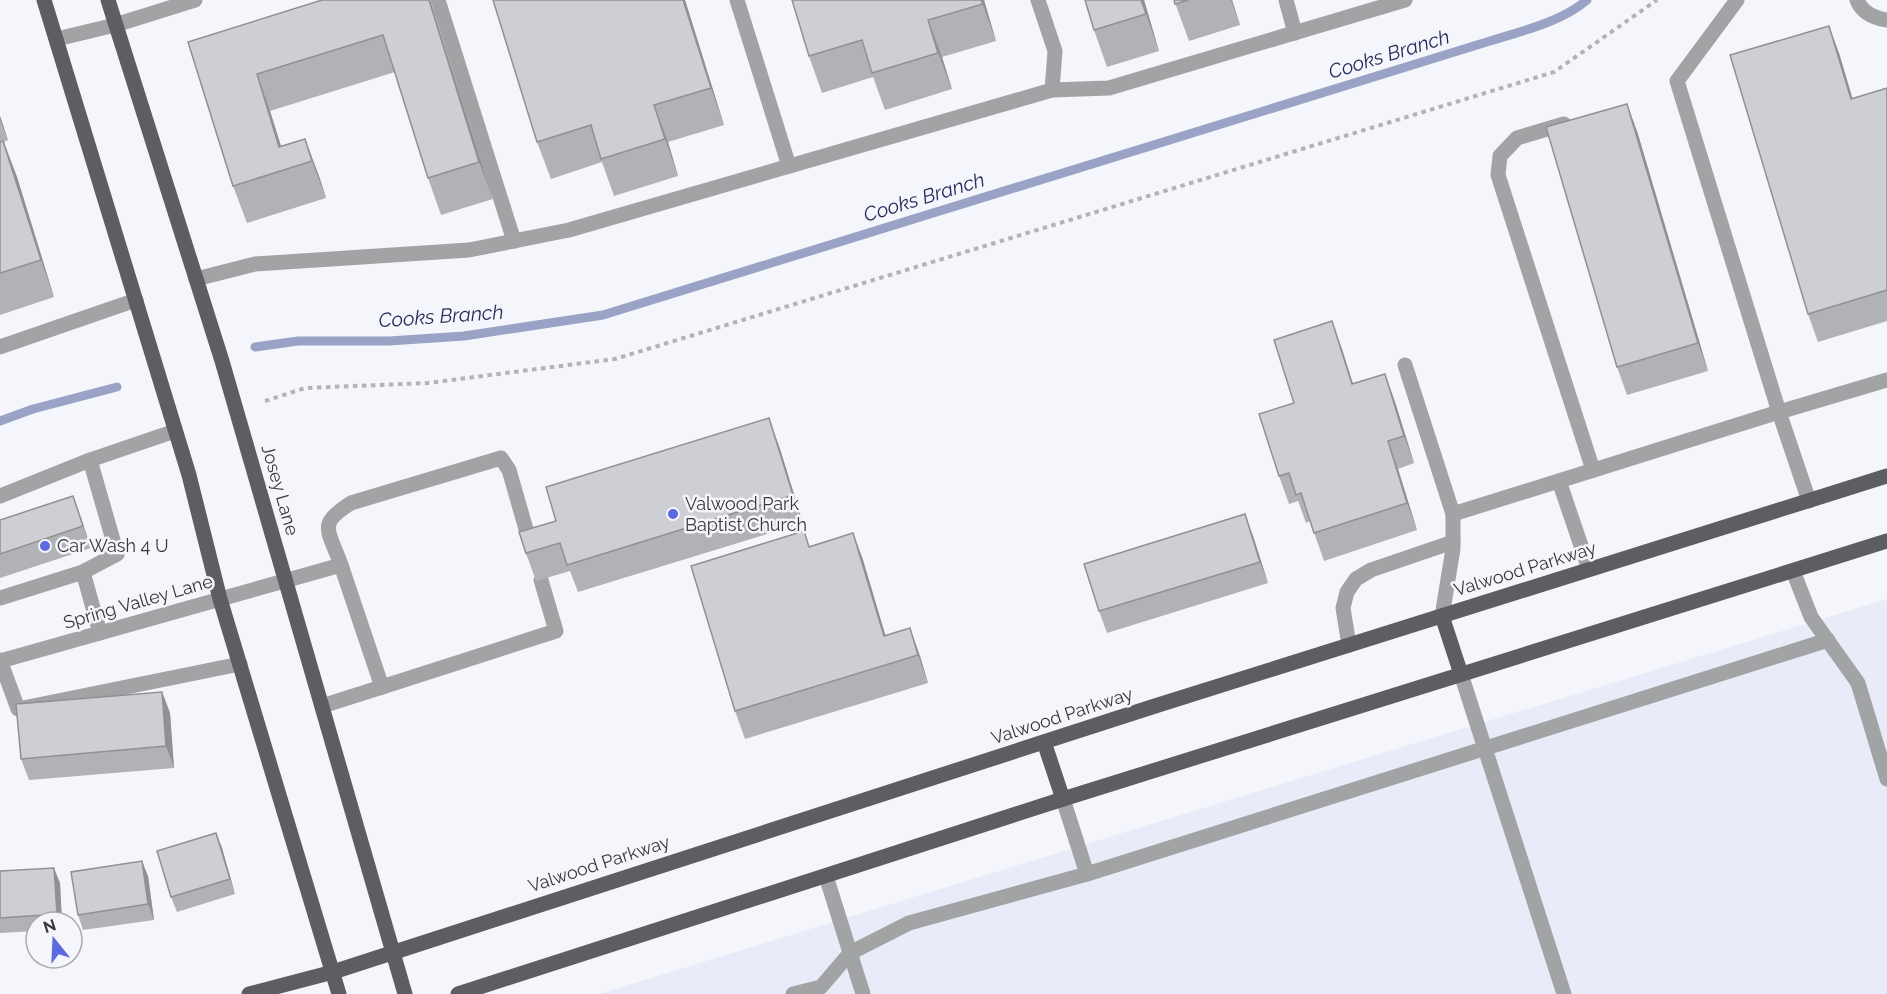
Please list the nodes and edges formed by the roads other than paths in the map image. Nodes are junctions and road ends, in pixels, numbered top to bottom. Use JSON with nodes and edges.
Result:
{"nodes":[{"id":1,"x":44,"y":0,"type":"edge"},
{"id":2,"x":108,"y":0,"type":"edge"},
{"id":3,"x":195,"y":0,"type":"edge"},
{"id":4,"x":438,"y":0,"type":"edge"},
{"id":5,"x":737,"y":0,"type":"edge"},
{"id":6,"x":1038,"y":0,"type":"edge"},
{"id":7,"x":1286,"y":0,"type":"edge"},
{"id":8,"x":1405,"y":0,"type":"edge"},
{"id":9,"x":1737,"y":0,"type":"edge"},
{"id":10,"x":1857,"y":0,"type":"edge"},
{"id":11,"x":1887,"y":20,"type":"edge"},
{"id":12,"x":116,"y":25,"type":"junction"},
{"id":13,"x":1295,"y":33,"type":"junction"},
{"id":14,"x":57,"y":39,"type":"junction"},
{"id":15,"x":1052,"y":90,"type":"junction"},
{"id":16,"x":1574,"y":120,"type":"edge"},
{"id":17,"x":789,"y":166,"type":"junction"},
{"id":18,"x":514,"y":241,"type":"junction"},
{"id":19,"x":196,"y":279,"type":"junction"},
{"id":20,"x":136,"y":300,"type":"junction"},
{"id":21,"x":0,"y":347,"type":"edge"},
{"id":22,"x":1405,"y":365,"type":"dead end"},
{"id":23,"x":1887,"y":381,"type":"edge"},
{"id":24,"x":1779,"y":412,"type":"junction"},
{"id":25,"x":175,"y":431,"type":"junction"},
{"id":26,"x":90,"y":460,"type":"junction"},
{"id":27,"x":1593,"y":470,"type":"junction"},
{"id":28,"x":1887,"y":476,"type":"edge"},
{"id":29,"x":1559,"y":481,"type":"junction"},
{"id":30,"x":0,"y":496,"type":"edge"},
{"id":31,"x":1809,"y":501,"type":"junction"},
{"id":32,"x":1453,"y":514,"type":"junction"},
{"id":33,"x":1887,"y":541,"type":"edge"},
{"id":34,"x":1453,"y":542,"type":"junction"},
{"id":35,"x":534,"y":558,"type":"edge"},
{"id":36,"x":341,"y":565,"type":"junction"},
{"id":37,"x":1589,"y":569,"type":"junction"},
{"id":38,"x":1793,"y":571,"type":"junction"},
{"id":39,"x":82,"y":572,"type":"junction"},
{"id":40,"x":285,"y":579,"type":"junction"},
{"id":41,"x":541,"y":580,"type":"dead end"},
{"id":42,"x":0,"y":598,"type":"edge"},
{"id":43,"x":220,"y":599,"type":"junction"},
{"id":44,"x":1442,"y":616,"type":"junction"},
{"id":45,"x":100,"y":633,"type":"junction"},
{"id":46,"x":1828,"y":640,"type":"junction"},
{"id":47,"x":1349,"y":645,"type":"junction"},
{"id":48,"x":0,"y":660,"type":"edge"},
{"id":49,"x":240,"y":664,"type":"junction"},
{"id":50,"x":1461,"y":674,"type":"junction"},
{"id":51,"x":382,"y":687,"type":"junction"},
{"id":52,"x":322,"y":705,"type":"junction"},
{"id":53,"x":1044,"y":742,"type":"junction"},
{"id":54,"x":1484,"y":748,"type":"junction"},
{"id":55,"x":1887,"y":779,"type":"edge"},
{"id":56,"x":1063,"y":800,"type":"junction"},
{"id":57,"x":1087,"y":874,"type":"junction"},
{"id":58,"x":826,"y":876,"type":"junction"},
{"id":59,"x":393,"y":951,"type":"junction"},
{"id":60,"x":850,"y":953,"type":"junction"},
{"id":61,"x":333,"y":972,"type":"junction"},
{"id":62,"x":249,"y":994,"type":"edge"},
{"id":63,"x":339,"y":994,"type":"edge"},
{"id":64,"x":405,"y":994,"type":"edge"},
{"id":65,"x":458,"y":994,"type":"edge"},
{"id":66,"x":793,"y":994,"type":"edge"},
{"id":67,"x":863,"y":994,"type":"edge"},
{"id":68,"x":1563,"y":994,"type":"edge"}],
"edges":[{"from":1,"to":14,"type":"main road"},
{"from":2,"to":12,"type":"main road","name":"Josey Lane"},
{"from":3,"to":12,"type":"street"},
{"from":4,"to":18,"type":"street"},
{"from":5,"to":17,"type":"street"},
{"from":6,"to":15,"type":"street"},
{"from":7,"to":13,"type":"street"},
{"from":8,"to":13,"type":"street"},
{"from":9,"to":24,"type":"street"},
{"from":10,"to":11,"type":"street"},
{"from":12,"to":14,"type":"street"},
{"from":12,"to":19,"type":"main road","name":"Josey Lane"},
{"from":13,"to":15,"type":"street"},
{"from":14,"to":20,"type":"main road"},
{"from":15,"to":17,"type":"street"},
{"from":16,"to":27,"type":"street"},
{"from":17,"to":18,"type":"street"},
{"from":18,"to":19,"type":"street"},
{"from":19,"to":40,"type":"main road","name":"Josey Lane"},
{"from":20,"to":21,"type":"street"},
{"from":20,"to":25,"type":"main road"},
{"from":22,"to":32,"type":"street"},
{"from":23,"to":24,"type":"street"},
{"from":24,"to":27,"type":"street"},
{"from":24,"to":31,"type":"street"},
{"from":25,"to":26,"type":"street"},
{"from":25,"to":43,"type":"main road"},
{"from":26,"to":30,"type":"street"},
{"from":26,"to":39,"type":"street"},
{"from":27,"to":29,"type":"street"},
{"from":28,"to":31,"type":"main road","name":"Valwood Parkway"},
{"from":29,"to":32,"type":"street"},
{"from":29,"to":37,"type":"street"},
{"from":31,"to":37,"type":"main road","name":"Valwood Parkway"},
{"from":32,"to":34,"type":"street"},
{"from":33,"to":38,"type":"main road"},
{"from":34,"to":44,"type":"street"},
{"from":34,"to":47,"type":"street"},
{"from":35,"to":36,"type":"street"},
{"from":36,"to":40,"type":"street","name":"Spring Valley Lane"},
{"from":36,"to":51,"type":"street"},
{"from":37,"to":44,"type":"main road","name":"Valwood Parkway"},
{"from":38,"to":46,"type":"street"},
{"from":38,"to":50,"type":"main road"},
{"from":39,"to":42,"type":"street"},
{"from":39,"to":45,"type":"street"},
{"from":40,"to":43,"type":"street","name":"Spring Valley Lane"},
{"from":40,"to":52,"type":"main road","name":"Josey Lane"},
{"from":41,"to":51,"type":"street"},
{"from":43,"to":45,"type":"street","name":"Spring Valley Lane"},
{"from":43,"to":49,"type":"main road"},
{"from":44,"to":47,"type":"main road","name":"Valwood Parkway"},
{"from":44,"to":50,"type":"main road"},
{"from":45,"to":48,"type":"street","name":"Spring Valley Lane"},
{"from":46,"to":54,"type":"street"},
{"from":46,"to":55,"type":"street"},
{"from":47,"to":53,"type":"main road","name":"Valwood Parkway"},
{"from":48,"to":49,"type":"street"},
{"from":49,"to":61,"type":"main road"},
{"from":50,"to":54,"type":"street"},
{"from":50,"to":56,"type":"main road"},
{"from":51,"to":52,"type":"street"},
{"from":52,"to":59,"type":"main road","name":"Josey Lane"},
{"from":53,"to":56,"type":"main road"},
{"from":53,"to":59,"type":"main road","name":"Valwood Parkway"},
{"from":54,"to":57,"type":"street"},
{"from":54,"to":68,"type":"street"},
{"from":56,"to":57,"type":"street"},
{"from":56,"to":58,"type":"main road"},
{"from":57,"to":60,"type":"street"},
{"from":58,"to":60,"type":"street"},
{"from":58,"to":65,"type":"main road"},
{"from":59,"to":61,"type":"main road","name":"Valwood Parkway"},
{"from":59,"to":64,"type":"main road","name":"Josey Lane"},
{"from":60,"to":66,"type":"street"},
{"from":60,"to":67,"type":"street"},
{"from":61,"to":62,"type":"main road","name":"Valwood Parkway"},
{"from":61,"to":63,"type":"main road"}]}
